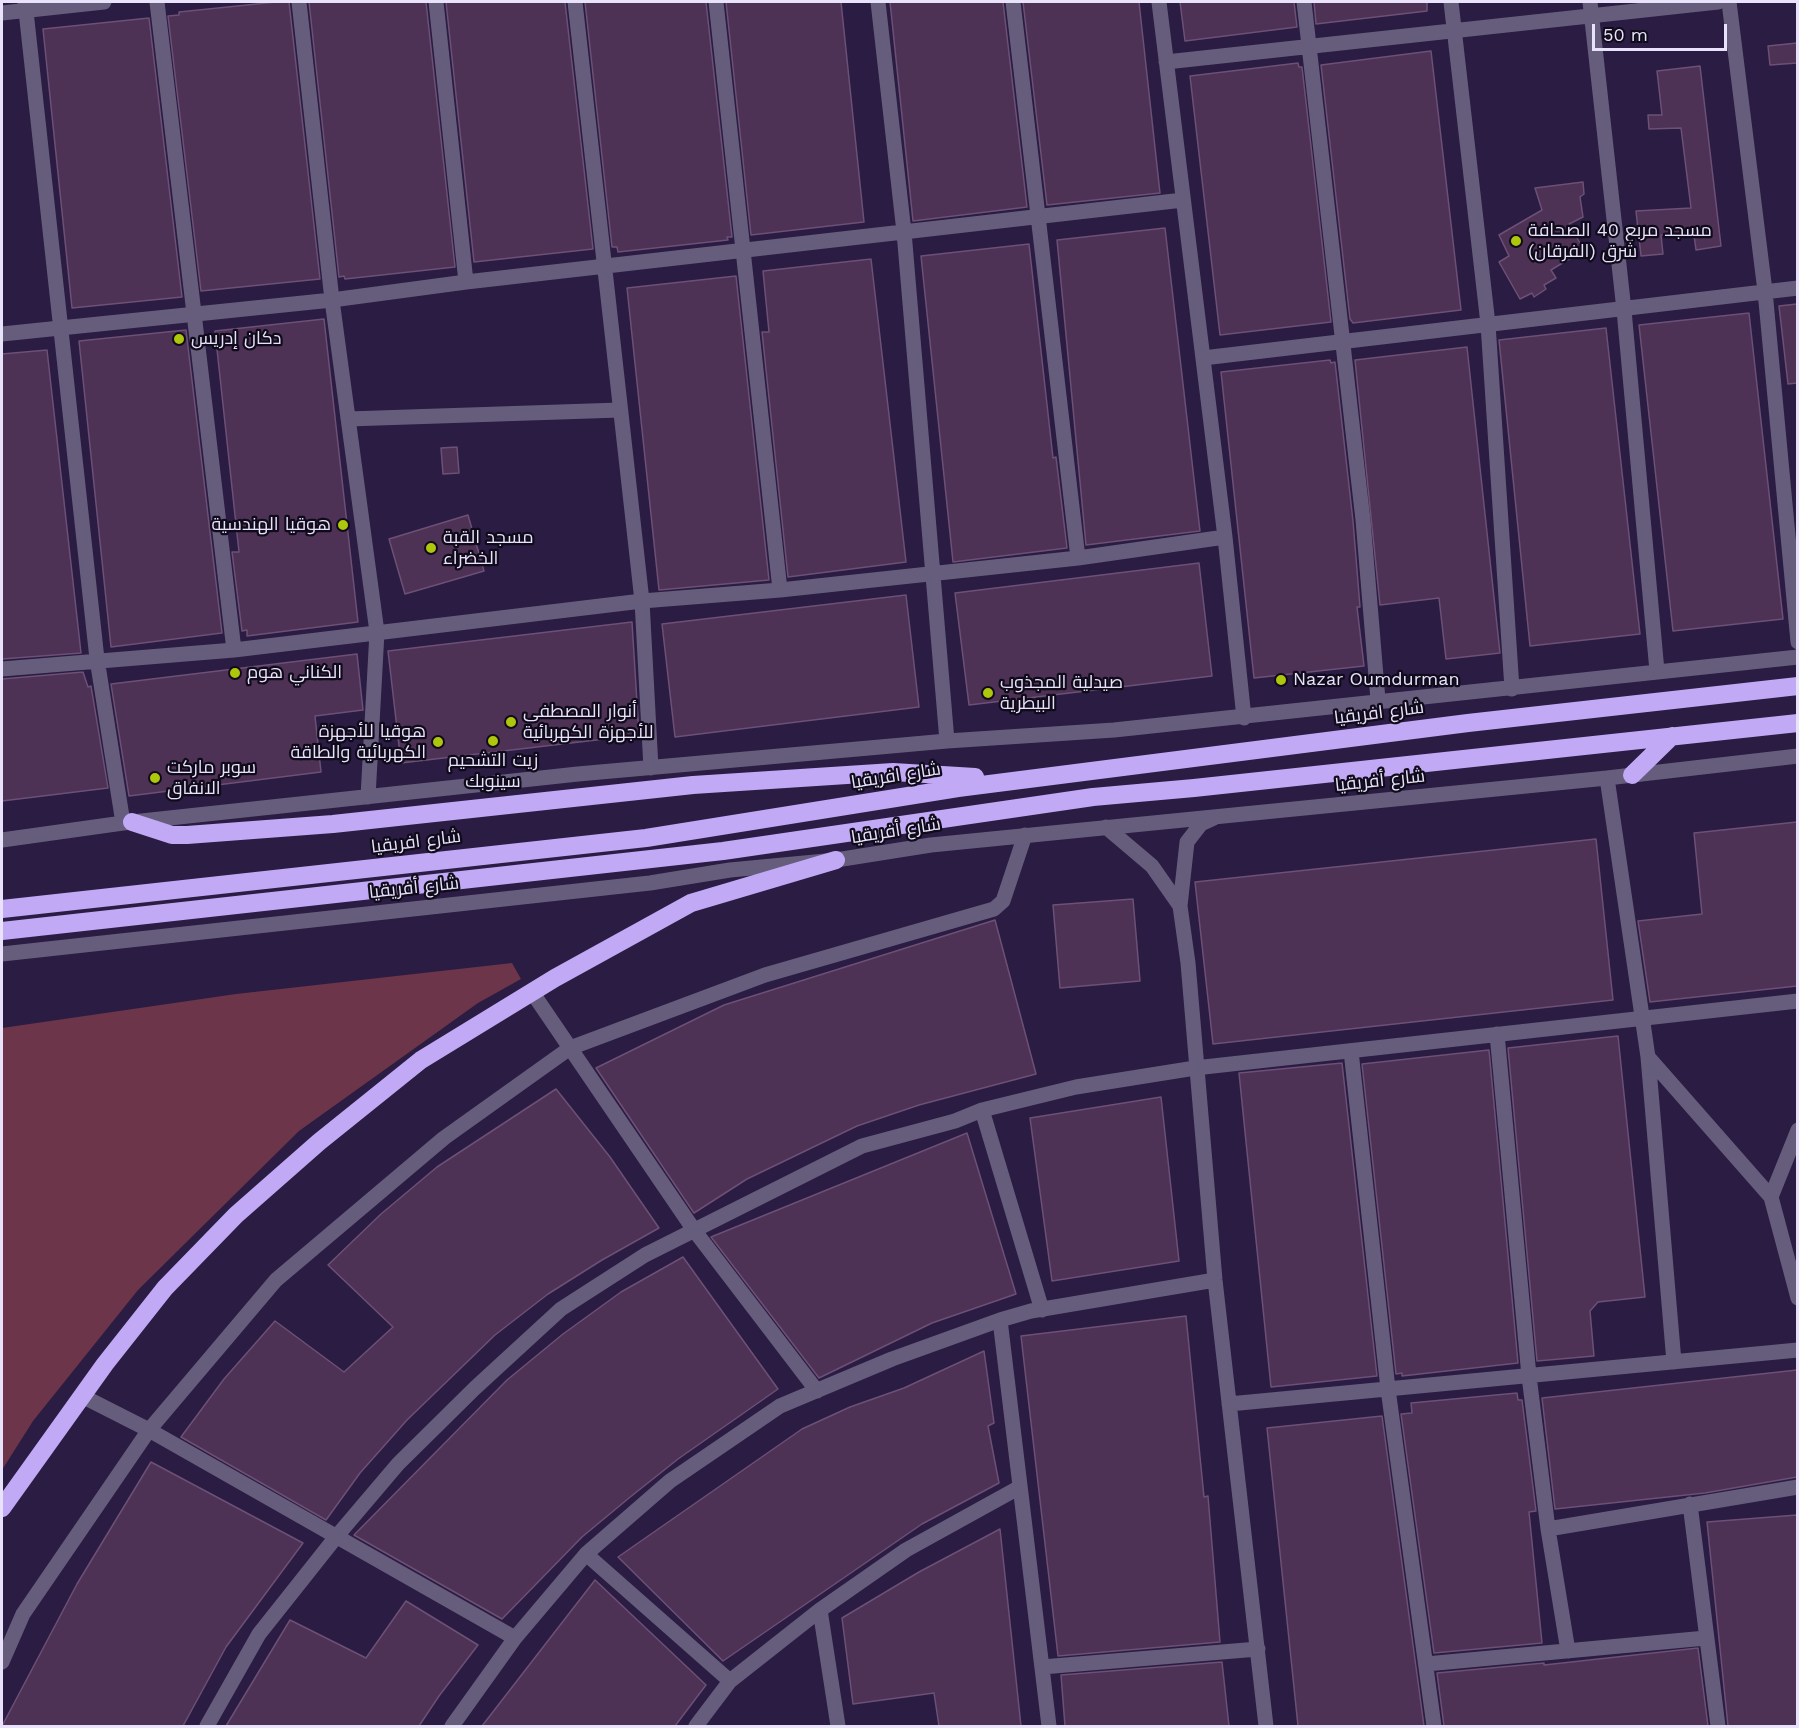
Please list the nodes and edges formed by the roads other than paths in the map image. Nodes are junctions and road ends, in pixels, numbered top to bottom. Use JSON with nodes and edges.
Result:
{"nodes":[{"id":1,"x":104,"y":2,"type":"edge"},
{"id":2,"x":157,"y":2,"type":"edge"},
{"id":3,"x":299,"y":2,"type":"edge"},
{"id":4,"x":436,"y":2,"type":"edge"},
{"id":5,"x":575,"y":2,"type":"edge"},
{"id":6,"x":716,"y":2,"type":"edge"},
{"id":7,"x":879,"y":2,"type":"edge"},
{"id":8,"x":1013,"y":2,"type":"edge"},
{"id":9,"x":1159,"y":2,"type":"edge"},
{"id":10,"x":1304,"y":2,"type":"edge"},
{"id":11,"x":1451,"y":2,"type":"edge"},
{"id":12,"x":1718,"y":2,"type":"edge"},
{"id":13,"x":1729,"y":2,"type":"edge"},
{"id":14,"x":26,"y":6,"type":"edge"},
{"id":15,"x":1590,"y":8,"type":"edge"},
{"id":16,"x":2,"y":13,"type":"edge"},
{"id":17,"x":1454,"y":30,"type":"junction"},
{"id":18,"x":1309,"y":46,"type":"junction"},
{"id":19,"x":1166,"y":62,"type":"junction"},
{"id":20,"x":1184,"y":200,"type":"junction"},
{"id":21,"x":1038,"y":217,"type":"junction"},
{"id":22,"x":904,"y":232,"type":"junction"},
{"id":23,"x":742,"y":250,"type":"junction"},
{"id":24,"x":603,"y":266,"type":"junction"},
{"id":25,"x":466,"y":282,"type":"junction"},
{"id":26,"x":1797,"y":288,"type":"edge"},
{"id":27,"x":1765,"y":291,"type":"junction"},
{"id":28,"x":332,"y":300,"type":"junction"},
{"id":29,"x":1624,"y":310,"type":"junction"},
{"id":30,"x":194,"y":313,"type":"junction"},
{"id":31,"x":1488,"y":324,"type":"junction"},
{"id":32,"x":61,"y":328,"type":"junction"},
{"id":33,"x":2,"y":334,"type":"edge"},
{"id":34,"x":1342,"y":341,"type":"junction"},
{"id":35,"x":1203,"y":358,"type":"junction"},
{"id":36,"x":620,"y":410,"type":"junction"},
{"id":37,"x":348,"y":419,"type":"junction"},
{"id":38,"x":1225,"y":537,"type":"junction"},
{"id":39,"x":1078,"y":558,"type":"junction"},
{"id":40,"x":934,"y":574,"type":"junction"},
{"id":41,"x":780,"y":590,"type":"junction"},
{"id":42,"x":642,"y":601,"type":"junction"},
{"id":43,"x":377,"y":632,"type":"junction"},
{"id":44,"x":1797,"y":642,"type":"edge"},
{"id":45,"x":234,"y":650,"type":"junction"},
{"id":46,"x":1797,"y":657,"type":"edge"},
{"id":47,"x":97,"y":659,"type":"junction"},
{"id":48,"x":2,"y":669,"type":"edge"},
{"id":49,"x":1657,"y":671,"type":"junction"},
{"id":50,"x":1797,"y":686,"type":"edge"},
{"id":51,"x":1512,"y":689,"type":"junction"},
{"id":52,"x":1378,"y":700,"type":"junction"},
{"id":53,"x":1244,"y":718,"type":"junction"},
{"id":54,"x":1797,"y":723,"type":"edge"},
{"id":55,"x":1672,"y":736,"type":"junction"},
{"id":56,"x":947,"y":741,"type":"junction"},
{"id":57,"x":1797,"y":756,"type":"edge"},
{"id":58,"x":651,"y":768,"type":"junction"},
{"id":59,"x":1632,"y":775,"type":"junction"},
{"id":60,"x":1607,"y":778,"type":"junction"},
{"id":61,"x":1019,"y":780,"type":"junction"},
{"id":62,"x":368,"y":797,"type":"junction"},
{"id":63,"x":1221,"y":816,"type":"junction"},
{"id":64,"x":128,"y":822,"type":"junction"},
{"id":65,"x":1106,"y":827,"type":"junction"},
{"id":66,"x":1025,"y":835,"type":"junction"},
{"id":67,"x":2,"y":840,"type":"edge"},
{"id":68,"x":836,"y":860,"type":"junction"},
{"id":69,"x":1180,"y":906,"type":"junction"},
{"id":70,"x":2,"y":909,"type":"edge"},
{"id":71,"x":2,"y":931,"type":"edge"},
{"id":72,"x":2,"y":954,"type":"edge"},
{"id":73,"x":532,"y":992,"type":"junction"},
{"id":74,"x":1797,"y":1001,"type":"edge"},
{"id":75,"x":1641,"y":1018,"type":"junction"},
{"id":76,"x":1497,"y":1034,"type":"junction"},
{"id":77,"x":570,"y":1048,"type":"junction"},
{"id":78,"x":1351,"y":1051,"type":"junction"},
{"id":79,"x":1648,"y":1057,"type":"junction"},
{"id":80,"x":1196,"y":1068,"type":"junction"},
{"id":81,"x":982,"y":1110,"type":"junction"},
{"id":82,"x":1797,"y":1130,"type":"edge"},
{"id":83,"x":1771,"y":1197,"type":"junction"},
{"id":84,"x":694,"y":1230,"type":"junction"},
{"id":85,"x":1215,"y":1280,"type":"junction"},
{"id":86,"x":1797,"y":1298,"type":"edge"},
{"id":87,"x":1042,"y":1310,"type":"junction"},
{"id":88,"x":1000,"y":1320,"type":"junction"},
{"id":89,"x":1797,"y":1350,"type":"edge"},
{"id":90,"x":1674,"y":1362,"type":"junction"},
{"id":91,"x":1529,"y":1376,"type":"junction"},
{"id":92,"x":1388,"y":1389,"type":"junction"},
{"id":93,"x":817,"y":1391,"type":"junction"},
{"id":94,"x":82,"y":1396,"type":"junction"},
{"id":95,"x":1229,"y":1404,"type":"junction"},
{"id":96,"x":148,"y":1430,"type":"junction"},
{"id":97,"x":1020,"y":1487,"type":"junction"},
{"id":98,"x":1797,"y":1487,"type":"edge"},
{"id":99,"x":1690,"y":1504,"type":"junction"},
{"id":100,"x":2,"y":1508,"type":"edge"},
{"id":101,"x":1548,"y":1529,"type":"junction"},
{"id":102,"x":336,"y":1537,"type":"junction"},
{"id":103,"x":586,"y":1554,"type":"junction"},
{"id":104,"x":820,"y":1610,"type":"junction"},
{"id":105,"x":514,"y":1638,"type":"junction"},
{"id":106,"x":1706,"y":1638,"type":"junction"},
{"id":107,"x":1258,"y":1649,"type":"junction"},
{"id":108,"x":1568,"y":1651,"type":"junction"},
{"id":109,"x":2,"y":1662,"type":"edge"},
{"id":110,"x":1426,"y":1664,"type":"junction"},
{"id":111,"x":1042,"y":1667,"type":"junction"},
{"id":112,"x":730,"y":1681,"type":"junction"},
{"id":113,"x":207,"y":1726,"type":"edge"},
{"id":114,"x":452,"y":1726,"type":"edge"},
{"id":115,"x":696,"y":1726,"type":"edge"},
{"id":116,"x":838,"y":1726,"type":"edge"},
{"id":117,"x":1049,"y":1726,"type":"edge"},
{"id":118,"x":1266,"y":1726,"type":"edge"},
{"id":119,"x":1434,"y":1726,"type":"edge"},
{"id":120,"x":1718,"y":1726,"type":"edge"}],
"edges":[{"from":1,"to":14,"type":"street"},
{"from":2,"to":30,"type":"street"},
{"from":3,"to":28,"type":"street"},
{"from":4,"to":25,"type":"street"},
{"from":5,"to":24,"type":"street"},
{"from":6,"to":23,"type":"street"},
{"from":7,"to":22,"type":"street"},
{"from":8,"to":21,"type":"street"},
{"from":9,"to":19,"type":"street"},
{"from":10,"to":18,"type":"street"},
{"from":11,"to":17,"type":"street"},
{"from":12,"to":15,"type":"street"},
{"from":13,"to":27,"type":"street"},
{"from":14,"to":16,"type":"street"},
{"from":14,"to":32,"type":"street"},
{"from":15,"to":17,"type":"street"},
{"from":15,"to":29,"type":"street"},
{"from":17,"to":18,"type":"street"},
{"from":17,"to":31,"type":"street"},
{"from":18,"to":19,"type":"street"},
{"from":18,"to":34,"type":"street"},
{"from":19,"to":20,"type":"street"},
{"from":20,"to":21,"type":"street"},
{"from":20,"to":35,"type":"street"},
{"from":21,"to":22,"type":"street"},
{"from":21,"to":39,"type":"street"},
{"from":22,"to":23,"type":"street"},
{"from":22,"to":40,"type":"street"},
{"from":23,"to":24,"type":"street"},
{"from":23,"to":41,"type":"street"},
{"from":24,"to":25,"type":"street"},
{"from":24,"to":36,"type":"street"},
{"from":25,"to":28,"type":"street"},
{"from":26,"to":27,"type":"street"},
{"from":27,"to":29,"type":"street"},
{"from":27,"to":44,"type":"street"},
{"from":28,"to":30,"type":"street"},
{"from":28,"to":37,"type":"street"},
{"from":29,"to":31,"type":"street"},
{"from":29,"to":49,"type":"street"},
{"from":30,"to":32,"type":"street"},
{"from":30,"to":45,"type":"street"},
{"from":31,"to":34,"type":"street"},
{"from":31,"to":51,"type":"street"},
{"from":32,"to":33,"type":"street"},
{"from":32,"to":47,"type":"street"},
{"from":34,"to":35,"type":"street"},
{"from":34,"to":52,"type":"street"},
{"from":35,"to":38,"type":"street"},
{"from":36,"to":37,"type":"street"},
{"from":36,"to":42,"type":"street"},
{"from":37,"to":43,"type":"street"},
{"from":38,"to":39,"type":"street"},
{"from":38,"to":53,"type":"street"},
{"from":39,"to":40,"type":"street"},
{"from":40,"to":41,"type":"street"},
{"from":40,"to":56,"type":"street"},
{"from":41,"to":42,"type":"street"},
{"from":42,"to":43,"type":"street"},
{"from":42,"to":58,"type":"street"},
{"from":43,"to":45,"type":"street"},
{"from":43,"to":62,"type":"street"},
{"from":45,"to":47,"type":"street"},
{"from":46,"to":49,"type":"street"},
{"from":47,"to":48,"type":"street"},
{"from":47,"to":64,"type":"street"},
{"from":49,"to":51,"type":"street"},
{"from":50,"to":61,"type":"highway","name":"شارع افريقيا"},
{"from":51,"to":52,"type":"street"},
{"from":52,"to":53,"type":"street"},
{"from":53,"to":56,"type":"street"},
{"from":54,"to":55,"type":"highway"},
{"from":55,"to":59,"type":"highway"},
{"from":55,"to":71,"type":"highway"},
{"from":56,"to":58,"type":"street"},
{"from":57,"to":59,"type":"street","name":"شارع أفريقيا"},
{"from":58,"to":62,"type":"street"},
{"from":59,"to":60,"type":"street","name":"شارع أفريقيا"},
{"from":60,"to":63,"type":"street","name":"شارع أفريقيا"},
{"from":60,"to":75,"type":"street"},
{"from":61,"to":64,"type":"highway"},
{"from":61,"to":70,"type":"highway","name":"شارع افريقيا"},
{"from":62,"to":64,"type":"street"},
{"from":63,"to":65,"type":"street","name":"شارع أفريقيا"},
{"from":63,"to":69,"type":"street"},
{"from":64,"to":67,"type":"street"},
{"from":65,"to":66,"type":"street","name":"شارع أفريقيا"},
{"from":65,"to":69,"type":"street"},
{"from":66,"to":68,"type":"street","name":"شارع أفريقيا"},
{"from":66,"to":77,"type":"street"},
{"from":68,"to":72,"type":"street","name":"شارع أفريقيا"},
{"from":68,"to":73,"type":"highway"},
{"from":69,"to":80,"type":"street"},
{"from":73,"to":77,"type":"street"},
{"from":73,"to":94,"type":"highway"},
{"from":74,"to":75,"type":"street"},
{"from":75,"to":76,"type":"street"},
{"from":75,"to":79,"type":"street"},
{"from":76,"to":78,"type":"street"},
{"from":76,"to":91,"type":"street"},
{"from":77,"to":84,"type":"street"},
{"from":77,"to":96,"type":"street"},
{"from":78,"to":80,"type":"street"},
{"from":78,"to":92,"type":"street"},
{"from":79,"to":83,"type":"street"},
{"from":79,"to":90,"type":"street"},
{"from":80,"to":81,"type":"street"},
{"from":80,"to":85,"type":"street"},
{"from":81,"to":84,"type":"street"},
{"from":81,"to":87,"type":"street"},
{"from":82,"to":83,"type":"street"},
{"from":83,"to":86,"type":"street"},
{"from":84,"to":93,"type":"street"},
{"from":84,"to":102,"type":"street"},
{"from":85,"to":87,"type":"street"},
{"from":85,"to":95,"type":"street"},
{"from":87,"to":88,"type":"street"},
{"from":88,"to":93,"type":"street"},
{"from":88,"to":97,"type":"street"},
{"from":89,"to":90,"type":"street"},
{"from":90,"to":91,"type":"street"},
{"from":91,"to":92,"type":"street"},
{"from":91,"to":101,"type":"street"},
{"from":92,"to":95,"type":"street"},
{"from":92,"to":110,"type":"street"},
{"from":93,"to":103,"type":"street"},
{"from":94,"to":96,"type":"street"},
{"from":94,"to":100,"type":"highway"},
{"from":95,"to":107,"type":"street"},
{"from":96,"to":102,"type":"street"},
{"from":96,"to":109,"type":"street"},
{"from":97,"to":104,"type":"street"},
{"from":97,"to":111,"type":"street"},
{"from":98,"to":99,"type":"street"},
{"from":99,"to":101,"type":"street"},
{"from":99,"to":106,"type":"street"},
{"from":101,"to":108,"type":"street"},
{"from":102,"to":105,"type":"street"},
{"from":102,"to":113,"type":"street"},
{"from":103,"to":105,"type":"street"},
{"from":103,"to":112,"type":"street"},
{"from":104,"to":112,"type":"street"},
{"from":104,"to":116,"type":"street"},
{"from":105,"to":114,"type":"street"},
{"from":106,"to":108,"type":"street"},
{"from":106,"to":120,"type":"street"},
{"from":107,"to":111,"type":"street"},
{"from":107,"to":118,"type":"street"},
{"from":108,"to":110,"type":"street"},
{"from":110,"to":119,"type":"street"},
{"from":111,"to":117,"type":"street"},
{"from":112,"to":115,"type":"street"}]}
